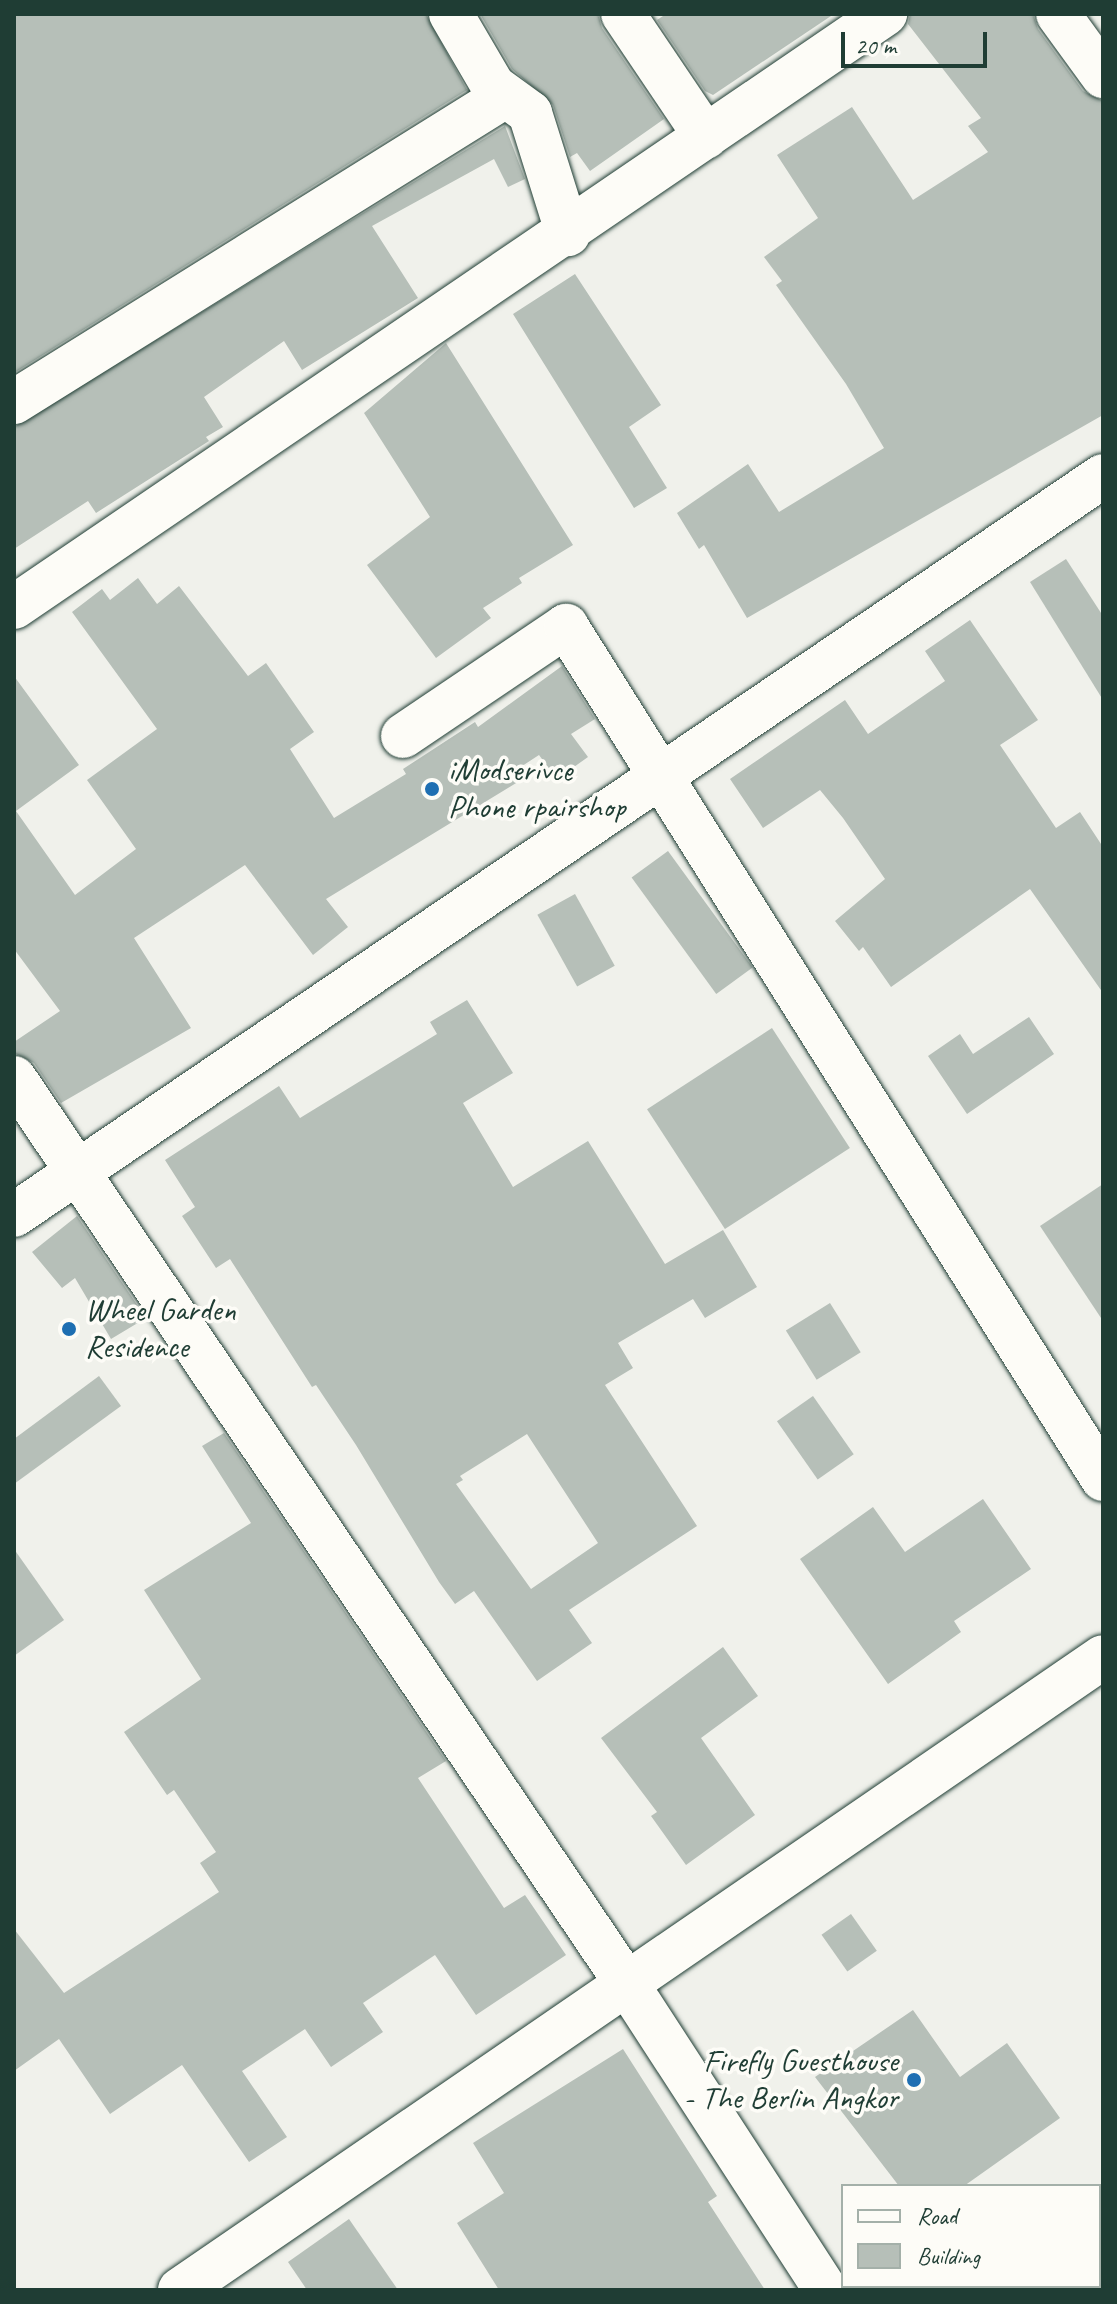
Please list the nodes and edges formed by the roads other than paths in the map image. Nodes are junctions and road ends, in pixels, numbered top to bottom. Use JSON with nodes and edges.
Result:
{"nodes":[{"id":1,"x":451,"y":14,"type":"edge"},
{"id":2,"x":623,"y":14,"type":"edge"},
{"id":3,"x":1058,"y":14,"type":"edge"},
{"id":4,"x":870,"y":18,"type":"edge"},
{"id":5,"x":1103,"y":76,"type":"edge"},
{"id":6,"x":505,"y":96,"type":"junction"},
{"id":7,"x":706,"y":137,"type":"junction"},
{"id":8,"x":568,"y":234,"type":"junction"},
{"id":9,"x":14,"y":402,"type":"edge"},
{"id":10,"x":1103,"y":476,"type":"edge"},
{"id":11,"x":14,"y":607,"type":"edge"},
{"id":12,"x":403,"y":736,"type":"dead end"},
{"id":13,"x":659,"y":774,"type":"junction"},
{"id":14,"x":14,"y":1078,"type":"edge"},
{"id":15,"x":79,"y":1169,"type":"junction"},
{"id":16,"x":14,"y":1215,"type":"edge"},
{"id":17,"x":1103,"y":1479,"type":"edge"},
{"id":18,"x":1103,"y":1657,"type":"edge"},
{"id":19,"x":627,"y":1984,"type":"junction"},
{"id":20,"x":180,"y":2290,"type":"edge"},
{"id":21,"x":826,"y":2290,"type":"edge"}],
"edges":[{"from":1,"to":6,"type":"street"},
{"from":2,"to":7,"type":"street"},
{"from":3,"to":5,"type":"street"},
{"from":4,"to":7,"type":"street"},
{"from":6,"to":8,"type":"street"},
{"from":6,"to":9,"type":"street"},
{"from":7,"to":8,"type":"street"},
{"from":8,"to":11,"type":"street"},
{"from":10,"to":13,"type":"street"},
{"from":12,"to":13,"type":"street"},
{"from":13,"to":15,"type":"street"},
{"from":13,"to":17,"type":"street"},
{"from":14,"to":15,"type":"street"},
{"from":15,"to":16,"type":"street"},
{"from":15,"to":19,"type":"street"},
{"from":18,"to":19,"type":"street"},
{"from":19,"to":20,"type":"street"},
{"from":19,"to":21,"type":"street"}]}
